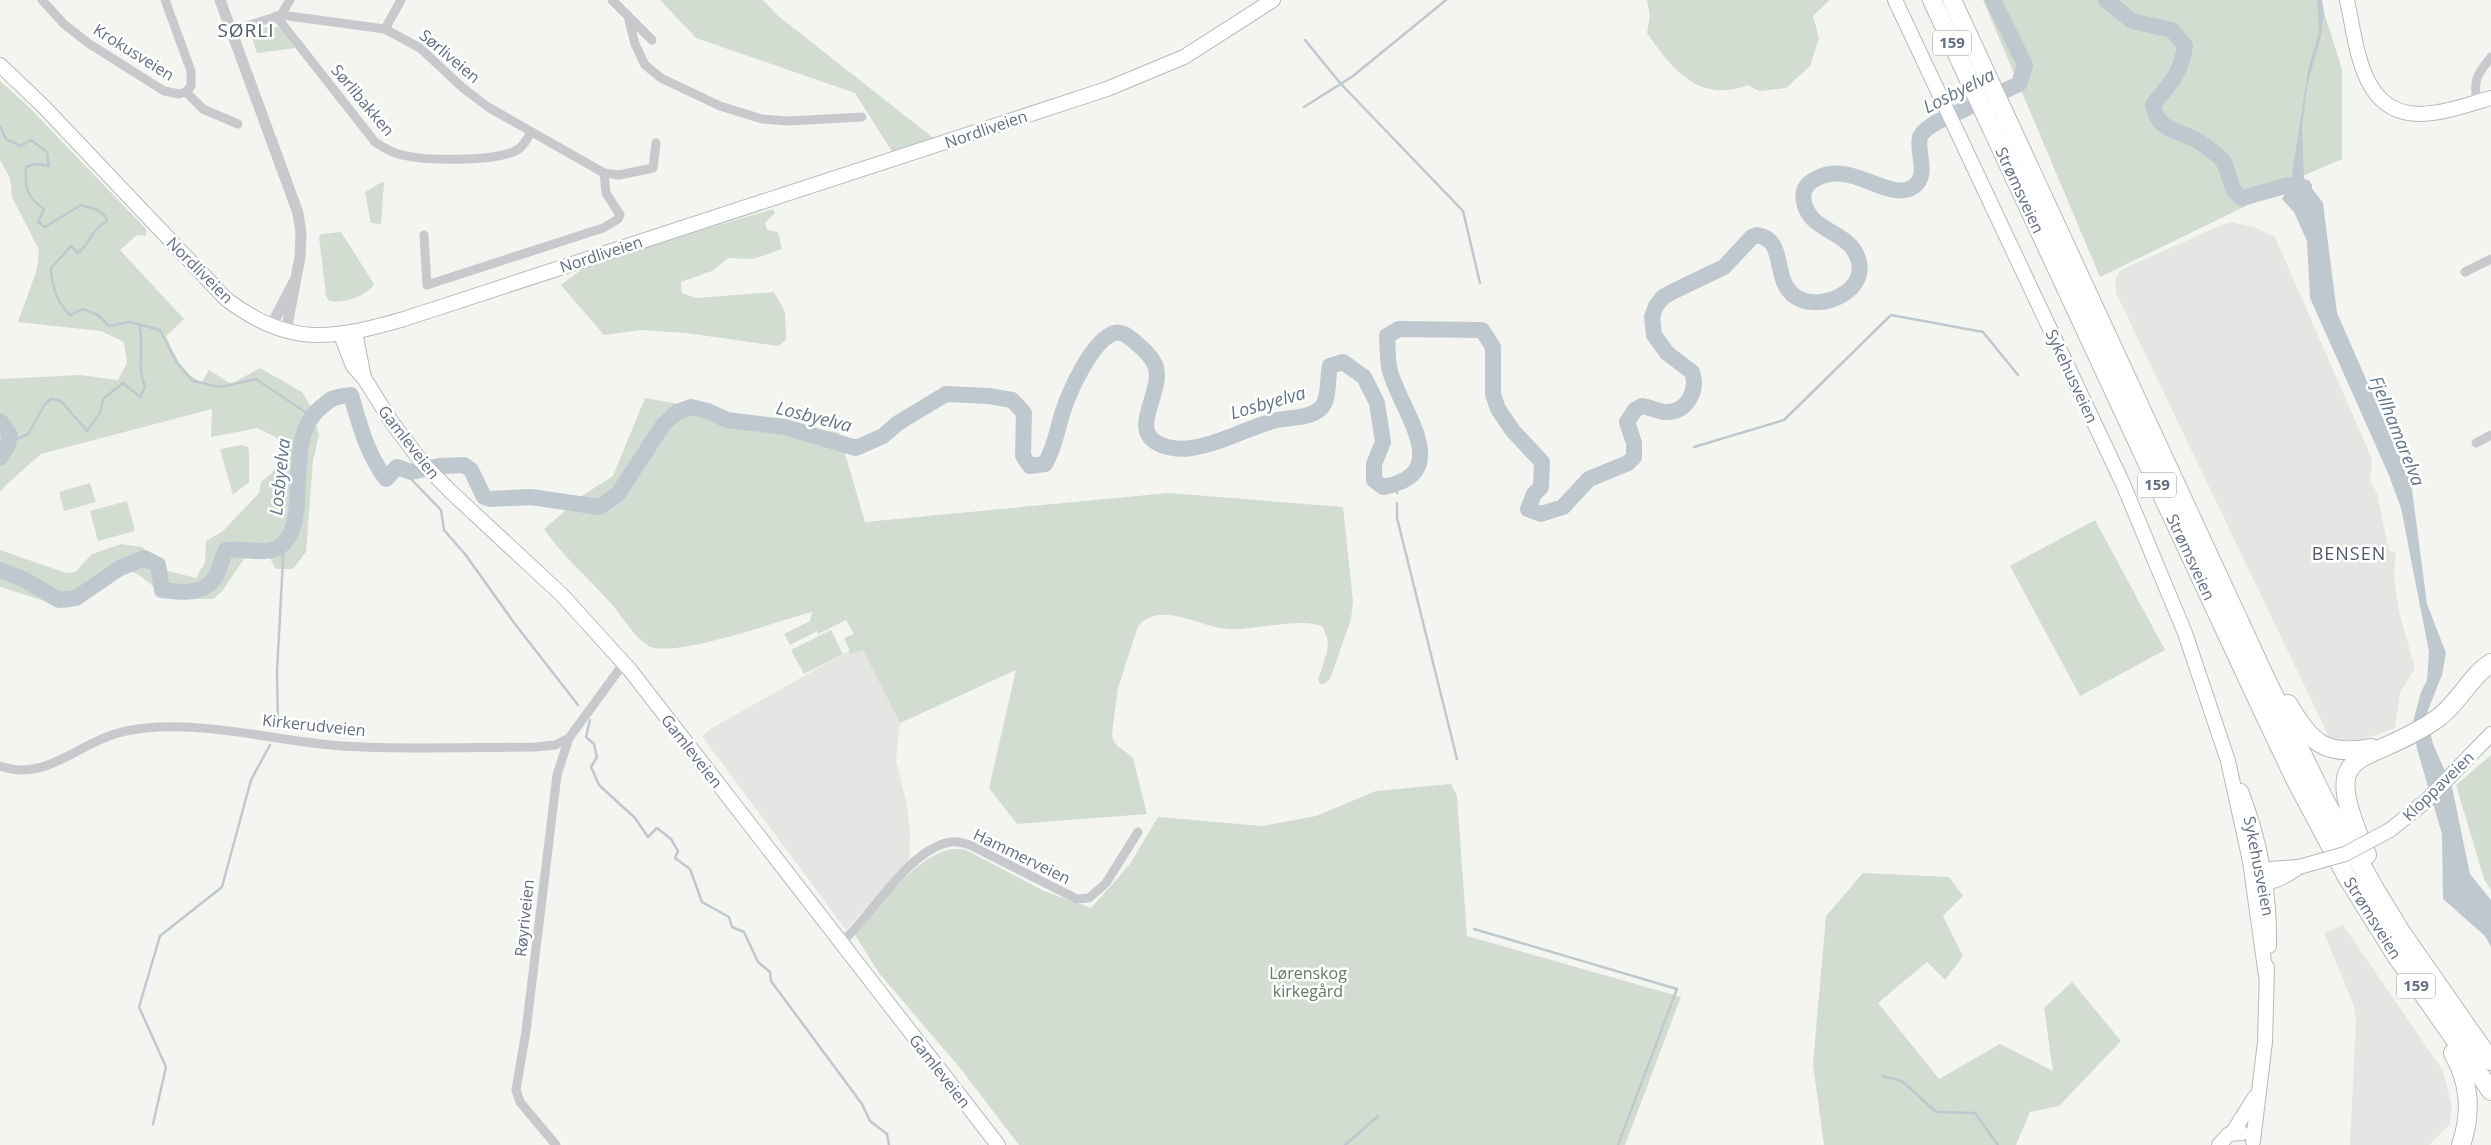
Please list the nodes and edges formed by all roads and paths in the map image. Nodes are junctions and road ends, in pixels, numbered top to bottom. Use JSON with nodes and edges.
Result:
{"nodes":[{"id":1,"x":42,"y":0,"type":"edge"},
{"id":2,"x":165,"y":0,"type":"edge"},
{"id":3,"x":220,"y":0,"type":"edge"},
{"id":4,"x":290,"y":0,"type":"edge"},
{"id":5,"x":401,"y":0,"type":"edge"},
{"id":6,"x":612,"y":0,"type":"edge"},
{"id":7,"x":1273,"y":0,"type":"edge"},
{"id":8,"x":1895,"y":0,"type":"edge"},
{"id":9,"x":1931,"y":0,"type":"edge"},
{"id":10,"x":1952,"y":0,"type":"edge"},
{"id":11,"x":2346,"y":0,"type":"edge"},
{"id":12,"x":279,"y":16,"type":"junction"},
{"id":13,"x":628,"y":16,"type":"junction"},
{"id":14,"x":385,"y":29,"type":"junction"},
{"id":15,"x":231,"y":31,"type":"junction"},
{"id":16,"x":652,"y":40,"type":"dead end"},
{"id":17,"x":2491,"y":57,"type":"edge"},
{"id":18,"x":0,"y":65,"type":"edge"},
{"id":19,"x":1980,"y":83,"type":"junction"},
{"id":20,"x":186,"y":92,"type":"junction"},
{"id":21,"x":2491,"y":98,"type":"edge"},
{"id":22,"x":2477,"y":102,"type":"junction"},
{"id":23,"x":1994,"y":112,"type":"junction"},
{"id":24,"x":862,"y":117,"type":"dead end"},
{"id":25,"x":238,"y":124,"type":"dead end"},
{"id":26,"x":531,"y":132,"type":"junction"},
{"id":27,"x":656,"y":143,"type":"dead end"},
{"id":28,"x":604,"y":173,"type":"junction"},
{"id":29,"x":424,"y":235,"type":"dead end"},
{"id":30,"x":2491,"y":259,"type":"edge"},
{"id":31,"x":2465,"y":272,"type":"dead end"},
{"id":32,"x":295,"y":280,"type":"junction"},
{"id":33,"x":271,"y":326,"type":"junction"},
{"id":34,"x":286,"y":331,"type":"junction"},
{"id":35,"x":348,"y":334,"type":"junction"},
{"id":36,"x":2136,"y":400,"type":"junction"},
{"id":37,"x":2491,"y":435,"type":"edge"},
{"id":38,"x":2476,"y":443,"type":"dead end"},
{"id":39,"x":2491,"y":662,"type":"edge"},
{"id":40,"x":624,"y":663,"type":"junction"},
{"id":41,"x":2491,"y":734,"type":"edge"},
{"id":42,"x":568,"y":738,"type":"junction"},
{"id":43,"x":2383,"y":746,"type":"junction"},
{"id":44,"x":0,"y":766,"type":"edge"},
{"id":45,"x":1138,"y":832,"type":"dead end"},
{"id":46,"x":2260,"y":878,"type":"junction"},
{"id":47,"x":2347,"y":878,"type":"junction"},
{"id":48,"x":841,"y":944,"type":"junction"},
{"id":49,"x":2491,"y":1060,"type":"edge"},
{"id":50,"x":2259,"y":1088,"type":"junction"},
{"id":51,"x":2491,"y":1091,"type":"edge"},
{"id":52,"x":2233,"y":1132,"type":"junction"},
{"id":53,"x":2254,"y":1143,"type":"edge"},
{"id":54,"x":556,"y":1145,"type":"edge"},
{"id":55,"x":998,"y":1145,"type":"edge"},
{"id":56,"x":2219,"y":1145,"type":"edge"},
{"id":57,"x":2461,"y":1145,"type":"edge"}],
"edges":[{"from":1,"to":20,"type":"street","name":"Krokusveien"},
{"from":2,"to":20,"type":"street","name":"Krokusveien"},
{"from":3,"to":15,"type":"street"},
{"from":4,"to":12,"type":"street"},
{"from":5,"to":14,"type":"street"},
{"from":6,"to":13,"type":"street"},
{"from":7,"to":35,"type":"main road","name":"Nordliveien"},
{"from":8,"to":46,"type":"main road","name":"Sykehusveien"},
{"from":9,"to":19,"type":"highway","name":"Strømsveien","number":"159"},
{"from":10,"to":19,"type":"highway","name":"Strømsveien","number":"159"},
{"from":11,"to":22,"type":"main road"},
{"from":12,"to":14,"type":"street","name":"Sørliveien"},
{"from":12,"to":15,"type":"street","name":"Sørliveien"},
{"from":12,"to":26,"type":"street","name":"Sørlibakken"},
{"from":13,"to":16,"type":"street"},
{"from":13,"to":24,"type":"street"},
{"from":14,"to":26,"type":"street","name":"Sørliveien"},
{"from":15,"to":32,"type":"street"},
{"from":17,"to":22,"type":"street"},
{"from":18,"to":33,"type":"main road","name":"Nordliveien"},
{"from":19,"to":23,"type":"highway","name":"Strømsveien","number":"159"},
{"from":20,"to":25,"type":"street"},
{"from":21,"to":22,"type":"main road"},
{"from":23,"to":36,"type":"highway","name":"Strømsveien","number":"159"},
{"from":23,"to":47,"type":"highway","name":"Strømsveien","number":"159"},
{"from":26,"to":28,"type":"street","name":"Sørliveien"},
{"from":27,"to":28,"type":"street","name":"Sørliveien"},
{"from":28,"to":29,"type":"street"},
{"from":30,"to":31,"type":"street"},
{"from":32,"to":33,"type":"street"},
{"from":32,"to":34,"type":"street"},
{"from":33,"to":34,"type":"main road","name":"Nordliveien"},
{"from":34,"to":35,"type":"main road","name":"Nordliveien"},
{"from":35,"to":40,"type":"main road","name":"Gamleveien"},
{"from":36,"to":43,"type":"highway"},
{"from":36,"to":49,"type":"highway","name":"Strømsveien","number":"159"},
{"from":37,"to":38,"type":"street"},
{"from":39,"to":43,"type":"highway"},
{"from":40,"to":42,"type":"street"},
{"from":40,"to":48,"type":"main road","name":"Gamleveien"},
{"from":41,"to":46,"type":"main road","name":"Kloppaveien","bridge":true},
{"from":42,"to":44,"type":"street","name":"Kirkerudveien"},
{"from":42,"to":54,"type":"street","name":"Røyriveien"},
{"from":43,"to":49,"type":"highway"},
{"from":45,"to":48,"type":"street","name":"Hammerveien"},
{"from":46,"to":50,"type":"main road","name":"Sykehusveien"},
{"from":47,"to":51,"type":"highway","name":"Strømsveien","number":"159"},
{"from":47,"to":57,"type":"highway"},
{"from":48,"to":55,"type":"main road","name":"Gamleveien"},
{"from":50,"to":52,"type":"main road","name":"Sykehusveien"},
{"from":50,"to":53,"type":"main road","name":"Sykehusveien"},
{"from":52,"to":53,"type":"main road"},
{"from":52,"to":56,"type":"main road","name":"Sykehusveien"}]}
